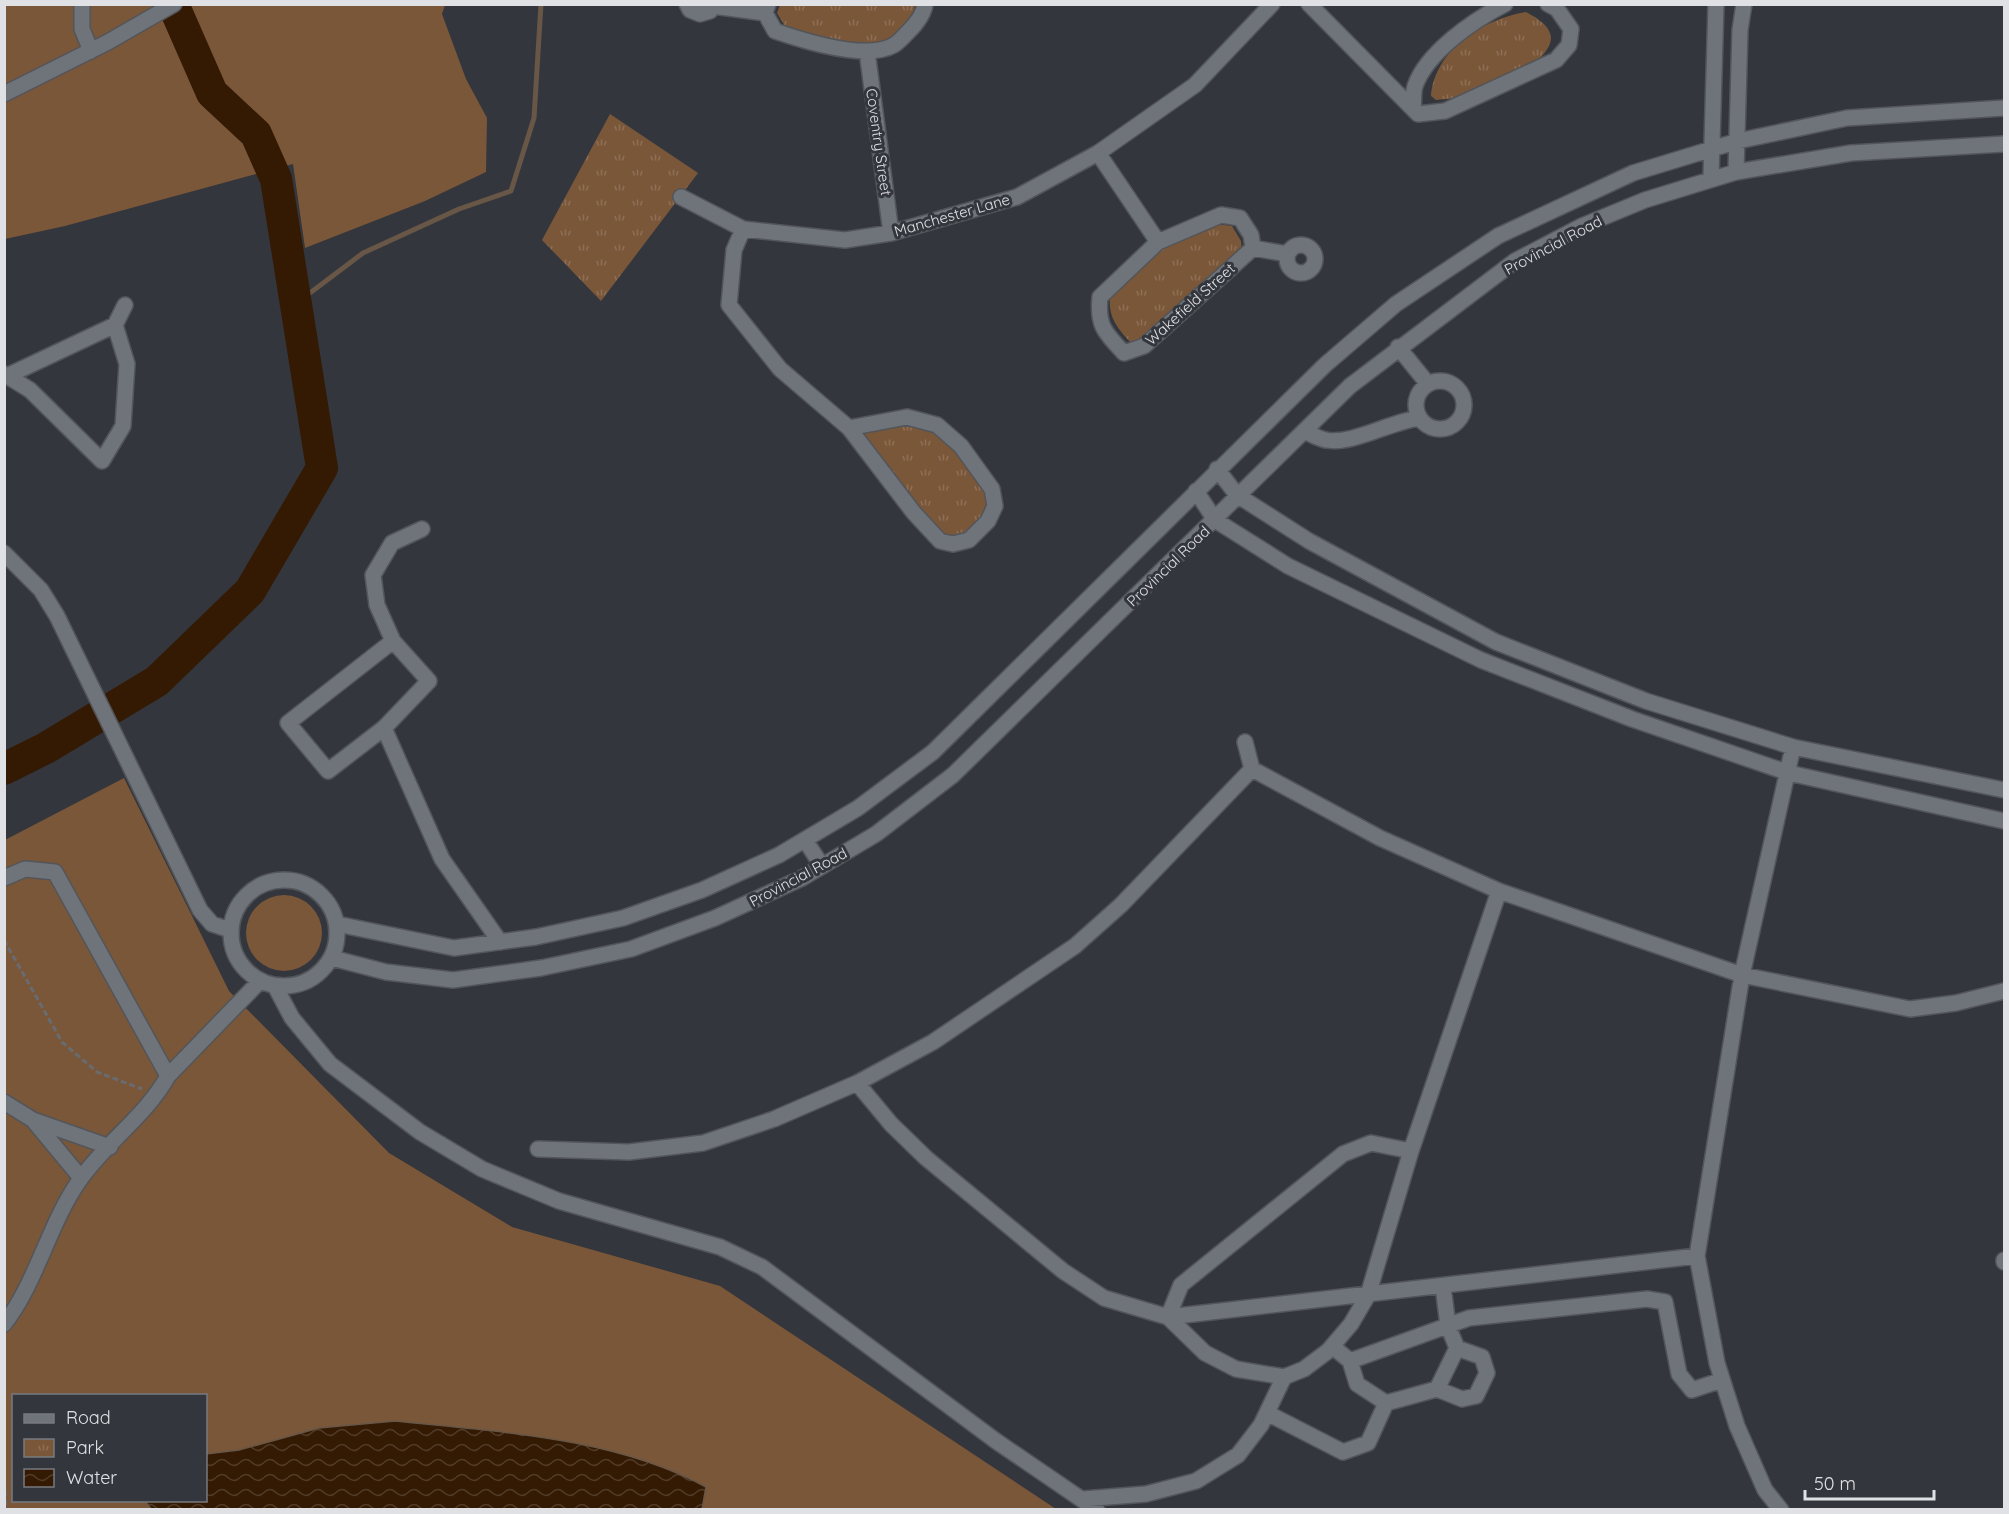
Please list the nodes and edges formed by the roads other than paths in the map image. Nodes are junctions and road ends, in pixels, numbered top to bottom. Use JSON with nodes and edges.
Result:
{"nodes":[{"id":1,"x":82,"y":4,"type":"edge"},
{"id":2,"x":174,"y":4,"type":"edge"},
{"id":3,"x":687,"y":4,"type":"edge"},
{"id":4,"x":925,"y":4,"type":"edge"},
{"id":5,"x":1272,"y":4,"type":"edge"},
{"id":6,"x":1309,"y":4,"type":"edge"},
{"id":7,"x":1504,"y":4,"type":"edge"},
{"id":8,"x":1548,"y":4,"type":"edge"},
{"id":9,"x":1716,"y":4,"type":"edge"},
{"id":10,"x":1744,"y":4,"type":"edge"},
{"id":11,"x":713,"y":5,"type":"edge"},
{"id":12,"x":766,"y":9,"type":"edge"},
{"id":13,"x":91,"y":51,"type":"junction"},
{"id":14,"x":867,"y":51,"type":"junction"},
{"id":15,"x":4,"y":94,"type":"edge"},
{"id":16,"x":2004,"y":108,"type":"edge"},
{"id":17,"x":1413,"y":109,"type":"junction"},
{"id":18,"x":1737,"y":141,"type":"junction"},
{"id":19,"x":2004,"y":144,"type":"edge"},
{"id":20,"x":1713,"y":147,"type":"junction"},
{"id":21,"x":1098,"y":153,"type":"junction"},
{"id":22,"x":1736,"y":172,"type":"junction"},
{"id":23,"x":1711,"y":178,"type":"junction"},
{"id":24,"x":681,"y":197,"type":"dead end"},
{"id":25,"x":743,"y":229,"type":"junction"},
{"id":26,"x":891,"y":233,"type":"junction"},
{"id":27,"x":1158,"y":242,"type":"junction"},
{"id":28,"x":1253,"y":248,"type":"junction"},
{"id":29,"x":1287,"y":254,"type":"dead end"},
{"id":30,"x":125,"y":305,"type":"dead end"},
{"id":31,"x":115,"y":325,"type":"junction"},
{"id":32,"x":1398,"y":347,"type":"junction"},
{"id":33,"x":7,"y":374,"type":"edge"},
{"id":34,"x":1428,"y":384,"type":"junction"},
{"id":35,"x":1420,"y":418,"type":"junction"},
{"id":36,"x":849,"y":428,"type":"junction"},
{"id":37,"x":1304,"y":431,"type":"junction"},
{"id":38,"x":1217,"y":469,"type":"junction"},
{"id":39,"x":1196,"y":491,"type":"junction"},
{"id":40,"x":1237,"y":495,"type":"junction"},
{"id":41,"x":1215,"y":520,"type":"junction"},
{"id":42,"x":422,"y":529,"type":"dead end"},
{"id":43,"x":4,"y":552,"type":"edge"},
{"id":44,"x":393,"y":640,"type":"junction"},
{"id":45,"x":384,"y":728,"type":"junction"},
{"id":46,"x":1245,"y":742,"type":"dead end"},
{"id":47,"x":1793,"y":747,"type":"junction"},
{"id":48,"x":1252,"y":769,"type":"junction"},
{"id":49,"x":1789,"y":773,"type":"junction"},
{"id":50,"x":2004,"y":790,"type":"edge"},
{"id":51,"x":2004,"y":821,"type":"edge"},
{"id":52,"x":805,"y":840,"type":"junction"},
{"id":53,"x":822,"y":866,"type":"junction"},
{"id":54,"x":4,"y":878,"type":"edge"},
{"id":55,"x":1499,"y":891,"type":"junction"},
{"id":56,"x":337,"y":924,"type":"junction"},
{"id":57,"x":230,"y":930,"type":"junction"},
{"id":58,"x":500,"y":942,"type":"junction"},
{"id":59,"x":332,"y":958,"type":"junction"},
{"id":60,"x":1742,"y":975,"type":"junction"},
{"id":61,"x":260,"y":981,"type":"junction"},
{"id":62,"x":275,"y":986,"type":"junction"},
{"id":63,"x":2004,"y":992,"type":"edge"},
{"id":64,"x":168,"y":1076,"type":"junction"},
{"id":65,"x":857,"y":1083,"type":"junction"},
{"id":66,"x":4,"y":1102,"type":"edge"},
{"id":67,"x":33,"y":1120,"type":"junction"},
{"id":68,"x":110,"y":1147,"type":"junction"},
{"id":69,"x":538,"y":1149,"type":"dead end"},
{"id":70,"x":1411,"y":1151,"type":"junction"},
{"id":71,"x":81,"y":1178,"type":"junction"},
{"id":72,"x":1697,"y":1256,"type":"junction"},
{"id":73,"x":1443,"y":1286,"type":"junction"},
{"id":74,"x":1368,"y":1295,"type":"junction"},
{"id":75,"x":1168,"y":1317,"type":"junction"},
{"id":76,"x":4,"y":1324,"type":"edge"},
{"id":77,"x":1448,"y":1326,"type":"junction"},
{"id":78,"x":1332,"y":1346,"type":"junction"},
{"id":79,"x":1457,"y":1348,"type":"junction"},
{"id":80,"x":1350,"y":1361,"type":"junction"},
{"id":81,"x":1284,"y":1377,"type":"junction"},
{"id":82,"x":1722,"y":1380,"type":"junction"},
{"id":83,"x":1437,"y":1389,"type":"junction"},
{"id":84,"x":1386,"y":1403,"type":"junction"},
{"id":85,"x":1267,"y":1413,"type":"junction"},
{"id":86,"x":1083,"y":1499,"type":"junction"},
{"id":87,"x":1097,"y":1509,"type":"edge"},
{"id":88,"x":1781,"y":1509,"type":"edge"}],
"edges":[{"from":1,"to":13,"type":"street"},
{"from":2,"to":13,"type":"street"},
{"from":3,"to":11,"type":"street"},
{"from":4,"to":14,"type":"street"},
{"from":5,"to":21,"type":"street","name":"Manchester Lane"},
{"from":6,"to":17,"type":"street"},
{"from":7,"to":17,"type":"street"},
{"from":8,"to":17,"type":"street"},
{"from":9,"to":20,"type":"street"},
{"from":10,"to":18,"type":"street"},
{"from":11,"to":12,"type":"street"},
{"from":12,"to":14,"type":"street"},
{"from":13,"to":15,"type":"street"},
{"from":14,"to":26,"type":"street","name":"Coventry Street"},
{"from":16,"to":18,"type":"street","name":"Provincial Road"},
{"from":18,"to":20,"type":"street","name":"Provincial Road"},
{"from":18,"to":22,"type":"street"},
{"from":19,"to":22,"type":"street","name":"Provincial Road"},
{"from":20,"to":23,"type":"street"},
{"from":20,"to":38,"type":"street","name":"Provincial Road"},
{"from":21,"to":26,"type":"street","name":"Manchester Lane"},
{"from":21,"to":27,"type":"street"},
{"from":22,"to":23,"type":"street","name":"Provincial Road"},
{"from":23,"to":32,"type":"street","name":"Provincial Road"},
{"from":24,"to":25,"type":"street","name":"Manchester Lane"},
{"from":25,"to":26,"type":"street","name":"Manchester Lane"},
{"from":25,"to":36,"type":"street"},
{"from":27,"to":28,"type":"street","name":"Wakefield Street"},
{"from":27,"to":28,"type":"street","name":"Wakefield Street"},
{"from":28,"to":29,"type":"street"},
{"from":30,"to":31,"type":"street"},
{"from":31,"to":33,"type":"street"},
{"from":31,"to":33,"type":"street"},
{"from":32,"to":34,"type":"street"},
{"from":32,"to":37,"type":"street","name":"Provincial Road"},
{"from":34,"to":35,"type":"street"},
{"from":34,"to":35,"type":"street"},
{"from":35,"to":37,"type":"street"},
{"from":36,"to":36,"type":"street"},
{"from":37,"to":40,"type":"street","name":"Provincial Road"},
{"from":38,"to":39,"type":"street","name":"Provincial Road"},
{"from":38,"to":40,"type":"street"},
{"from":39,"to":41,"type":"street"},
{"from":39,"to":52,"type":"street","name":"Provincial Road"},
{"from":40,"to":41,"type":"street","name":"Provincial Road"},
{"from":40,"to":47,"type":"street"},
{"from":41,"to":49,"type":"street"},
{"from":41,"to":53,"type":"street","name":"Provincial Road"},
{"from":42,"to":44,"type":"street"},
{"from":43,"to":57,"type":"street"},
{"from":44,"to":45,"type":"street"},
{"from":44,"to":45,"type":"street"},
{"from":45,"to":58,"type":"street"},
{"from":46,"to":48,"type":"street"},
{"from":47,"to":49,"type":"street"},
{"from":47,"to":50,"type":"street"},
{"from":48,"to":55,"type":"street"},
{"from":48,"to":65,"type":"street"},
{"from":49,"to":51,"type":"street"},
{"from":49,"to":60,"type":"street"},
{"from":52,"to":53,"type":"street"},
{"from":52,"to":58,"type":"street","name":"Provincial Road"},
{"from":53,"to":59,"type":"street","name":"Provincial Road"},
{"from":54,"to":64,"type":"street"},
{"from":55,"to":60,"type":"street"},
{"from":55,"to":70,"type":"street"},
{"from":56,"to":57,"type":"street"},
{"from":56,"to":58,"type":"street","name":"Provincial Road"},
{"from":56,"to":59,"type":"street"},
{"from":57,"to":61,"type":"street"},
{"from":59,"to":62,"type":"street"},
{"from":60,"to":63,"type":"street"},
{"from":60,"to":72,"type":"street"},
{"from":61,"to":62,"type":"street"},
{"from":61,"to":64,"type":"street"},
{"from":62,"to":86,"type":"street"},
{"from":64,"to":68,"type":"street"},
{"from":65,"to":69,"type":"street"},
{"from":65,"to":75,"type":"street"},
{"from":66,"to":67,"type":"street"},
{"from":67,"to":68,"type":"street"},
{"from":67,"to":71,"type":"street"},
{"from":68,"to":71,"type":"street"},
{"from":70,"to":74,"type":"street"},
{"from":70,"to":75,"type":"street"},
{"from":71,"to":76,"type":"street"},
{"from":72,"to":73,"type":"street"},
{"from":72,"to":82,"type":"street"},
{"from":73,"to":74,"type":"street"},
{"from":73,"to":77,"type":"street"},
{"from":74,"to":75,"type":"street"},
{"from":74,"to":78,"type":"street"},
{"from":75,"to":81,"type":"street"},
{"from":77,"to":79,"type":"street"},
{"from":77,"to":80,"type":"street"},
{"from":77,"to":82,"type":"street"},
{"from":78,"to":80,"type":"street"},
{"from":78,"to":81,"type":"street"},
{"from":79,"to":83,"type":"street"},
{"from":79,"to":83,"type":"street"},
{"from":80,"to":84,"type":"street"},
{"from":81,"to":85,"type":"street"},
{"from":82,"to":88,"type":"street"},
{"from":83,"to":84,"type":"street"},
{"from":84,"to":85,"type":"street"},
{"from":85,"to":86,"type":"street"},
{"from":86,"to":87,"type":"street"}]}
